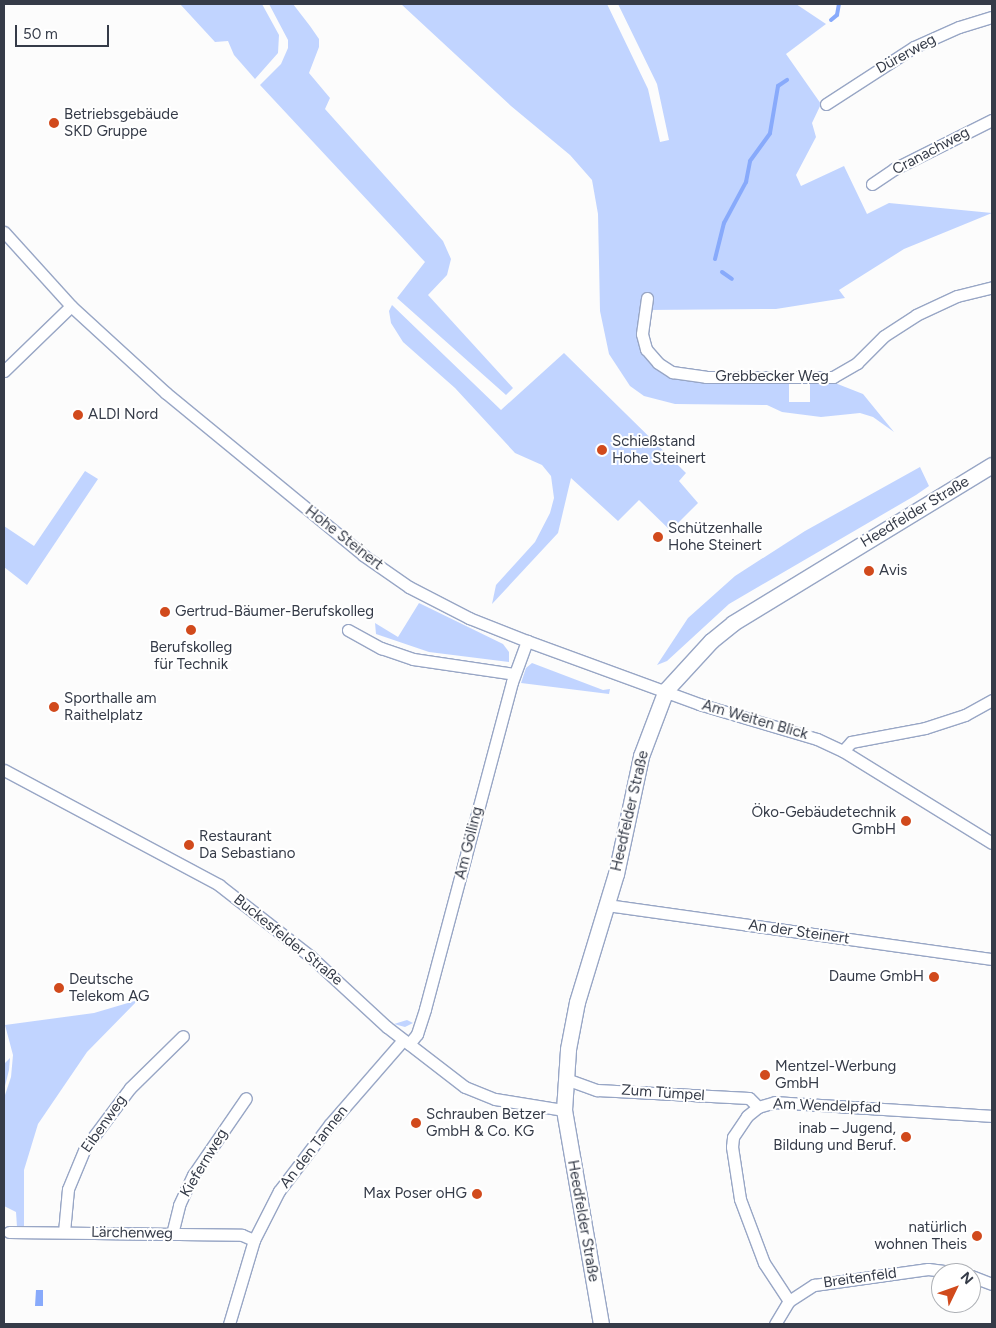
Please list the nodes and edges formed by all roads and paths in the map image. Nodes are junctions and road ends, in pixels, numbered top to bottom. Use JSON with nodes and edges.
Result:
{"nodes":[{"id":1,"x":992,"y":17,"type":"edge"},
{"id":2,"x":826,"y":104,"type":"dead end"},
{"id":3,"x":992,"y":120,"type":"edge"},
{"id":4,"x":872,"y":184,"type":"dead end"},
{"id":5,"x":4,"y":232,"type":"edge"},
{"id":6,"x":992,"y":287,"type":"edge"},
{"id":7,"x":647,"y":298,"type":"dead end"},
{"id":8,"x":71,"y":306,"type":"junction"},
{"id":9,"x":4,"y":371,"type":"edge"},
{"id":10,"x":992,"y":465,"type":"edge"},
{"id":11,"x":348,"y":630,"type":"dead end"},
{"id":12,"x":527,"y":641,"type":"junction"},
{"id":13,"x":514,"y":674,"type":"junction"},
{"id":14,"x":666,"y":690,"type":"junction"},
{"id":15,"x":992,"y":700,"type":"edge"},
{"id":16,"x":843,"y":751,"type":"junction"},
{"id":17,"x":4,"y":770,"type":"edge"},
{"id":18,"x":992,"y":844,"type":"edge"},
{"id":19,"x":607,"y":905,"type":"junction"},
{"id":20,"x":992,"y":959,"type":"edge"},
{"id":21,"x":183,"y":1036,"type":"dead end"},
{"id":22,"x":406,"y":1042,"type":"junction"},
{"id":23,"x":566,"y":1079,"type":"junction"},
{"id":24,"x":246,"y":1098,"type":"dead end"},
{"id":25,"x":758,"y":1107,"type":"junction"},
{"id":26,"x":564,"y":1110,"type":"junction"},
{"id":27,"x":992,"y":1116,"type":"edge"},
{"id":28,"x":9,"y":1232,"type":"dead end"},
{"id":29,"x":64,"y":1232,"type":"junction"},
{"id":30,"x":172,"y":1234,"type":"junction"},
{"id":31,"x":254,"y":1240,"type":"junction"},
{"id":32,"x":931,"y":1269,"type":"edge"},
{"id":33,"x":789,"y":1301,"type":"junction"},
{"id":34,"x":229,"y":1324,"type":"edge"},
{"id":35,"x":601,"y":1324,"type":"edge"},
{"id":36,"x":775,"y":1324,"type":"edge"}],
"edges":[{"from":1,"to":2,"type":"street","name":"Dürerweg"},
{"from":3,"to":4,"type":"street","name":"Cranachweg"},
{"from":5,"to":8,"type":"street","name":"Hohe Steinert"},
{"from":6,"to":7,"type":"street","name":"Grebbecker Weg"},
{"from":8,"to":9,"type":"street"},
{"from":8,"to":12,"type":"street","name":"Hohe Steinert"},
{"from":10,"to":14,"type":"main road","name":"Heedfelder Straße"},
{"from":11,"to":13,"type":"street"},
{"from":12,"to":13,"type":"street","name":"Am Gölling"},
{"from":12,"to":14,"type":"street","name":"Hohe Steinert"},
{"from":13,"to":22,"type":"street","name":"Am Gölling"},
{"from":14,"to":16,"type":"street","name":"Am Weiten Blick"},
{"from":14,"to":19,"type":"main road","name":"Heedfelder Straße"},
{"from":15,"to":16,"type":"street"},
{"from":16,"to":18,"type":"street","name":"Am Weiten Blick"},
{"from":17,"to":22,"type":"street","name":"Buckesfelder Straße"},
{"from":19,"to":20,"type":"street","name":"An der Steinert"},
{"from":19,"to":23,"type":"main road","name":"Heedfelder Straße"},
{"from":21,"to":29,"type":"street","name":"Eibenweg"},
{"from":22,"to":26,"type":"street","name":"Buckesfelder Straße"},
{"from":22,"to":31,"type":"street","name":"An den Tannen"},
{"from":23,"to":25,"type":"street","name":"Zum Tümpel"},
{"from":23,"to":26,"type":"main road","name":"Heedfelder Straße"},
{"from":24,"to":30,"type":"street","name":"Kiefernweg"},
{"from":25,"to":27,"type":"street","name":"Am Wendelpfad"},
{"from":25,"to":33,"type":"street","name":"Am Wendelpfad"},
{"from":26,"to":35,"type":"main road","name":"Heedfelder Straße"},
{"from":28,"to":29,"type":"street","name":"Lärchenweg"},
{"from":29,"to":30,"type":"street","name":"Lärchenweg"},
{"from":30,"to":31,"type":"street","name":"Lärchenweg"},
{"from":31,"to":34,"type":"street","name":"An den Tannen"},
{"from":32,"to":33,"type":"street","name":"Breitenfeld"},
{"from":33,"to":36,"type":"street","name":"Breitenfeld"}]}
